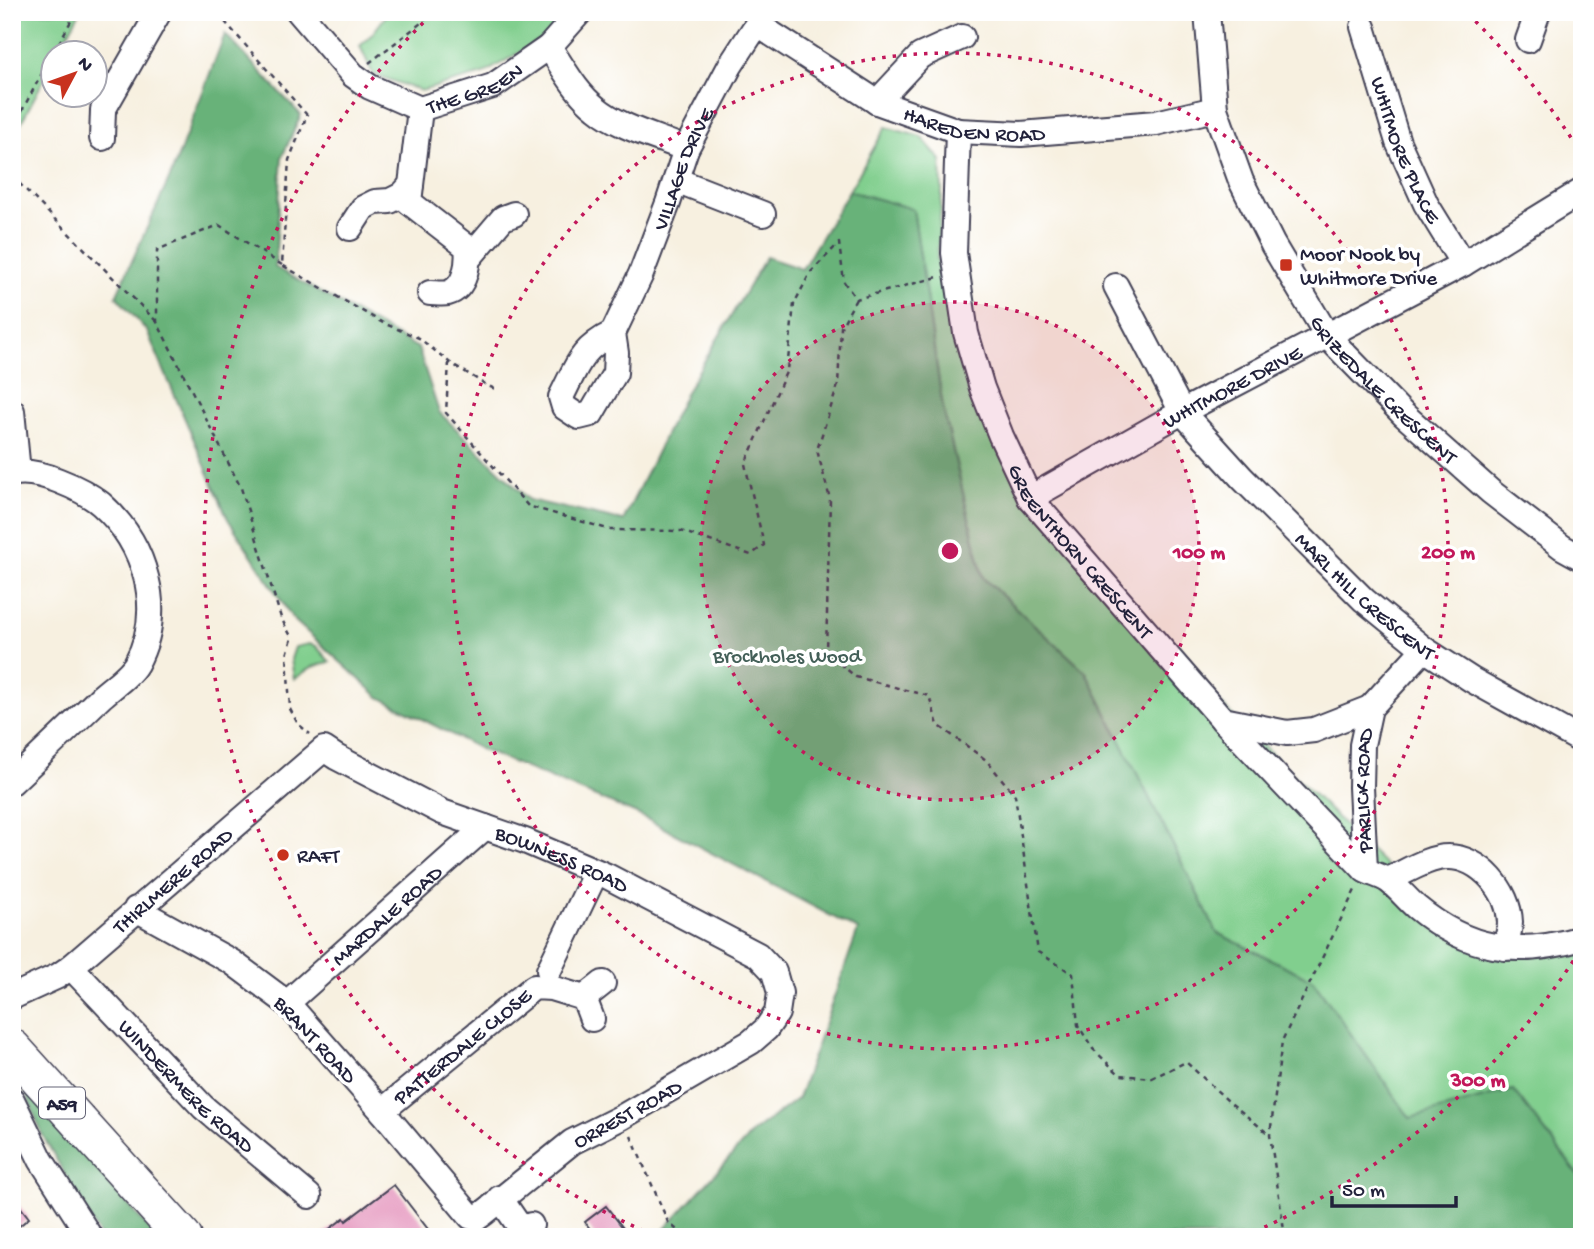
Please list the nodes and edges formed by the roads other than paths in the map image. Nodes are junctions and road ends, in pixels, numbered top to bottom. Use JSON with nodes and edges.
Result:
{"nodes":[{"id":1,"x":159,"y":12,"type":"edge"},
{"id":2,"x":580,"y":12,"type":"edge"},
{"id":3,"x":1207,"y":12,"type":"edge"},
{"id":4,"x":1538,"y":12,"type":"edge"},
{"id":5,"x":304,"y":14,"type":"edge"},
{"id":6,"x":761,"y":19,"type":"edge"},
{"id":7,"x":1363,"y":27,"type":"dead end"},
{"id":8,"x":962,"y":37,"type":"dead end"},
{"id":9,"x":1528,"y":40,"type":"dead end"},
{"id":10,"x":549,"y":47,"type":"junction"},
{"id":11,"x":877,"y":102,"type":"junction"},
{"id":12,"x":420,"y":109,"type":"junction"},
{"id":13,"x":1215,"y":109,"type":"junction"},
{"id":14,"x":958,"y":131,"type":"junction"},
{"id":15,"x":102,"y":138,"type":"dead end"},
{"id":16,"x":686,"y":149,"type":"junction"},
{"id":17,"x":676,"y":180,"type":"junction"},
{"id":18,"x":411,"y":185,"type":"junction"},
{"id":19,"x":1582,"y":191,"type":"edge"},
{"id":20,"x":514,"y":214,"type":"dead end"},
{"id":21,"x":763,"y":214,"type":"dead end"},
{"id":22,"x":349,"y":228,"type":"dead end"},
{"id":23,"x":469,"y":258,"type":"junction"},
{"id":24,"x":1463,"y":264,"type":"junction"},
{"id":25,"x":1116,"y":286,"type":"dead end"},
{"id":26,"x":430,"y":293,"type":"dead end"},
{"id":27,"x":613,"y":333,"type":"dead end"},
{"id":28,"x":1328,"y":337,"type":"junction"},
{"id":29,"x":12,"y":411,"type":"edge"},
{"id":30,"x":1182,"y":412,"type":"junction"},
{"id":31,"x":15,"y":473,"type":"edge"},
{"id":32,"x":1030,"y":498,"type":"junction"},
{"id":33,"x":1582,"y":558,"type":"edge"},
{"id":34,"x":1424,"y":649,"type":"junction"},
{"id":35,"x":1370,"y":708,"type":"junction"},
{"id":36,"x":1223,"y":720,"type":"junction"},
{"id":37,"x":1582,"y":741,"type":"edge"},
{"id":38,"x":324,"y":749,"type":"joint"},
{"id":39,"x":12,"y":782,"type":"edge"},
{"id":40,"x":485,"y":827,"type":"junction"},
{"id":41,"x":1365,"y":870,"type":"junction"},
{"id":42,"x":597,"y":872,"type":"junction"},
{"id":43,"x":1388,"y":880,"type":"junction"},
{"id":44,"x":136,"y":909,"type":"junction"},
{"id":45,"x":1582,"y":938,"type":"edge"},
{"id":46,"x":1505,"y":948,"type":"junction"},
{"id":47,"x":71,"y":967,"type":"junction"},
{"id":48,"x":549,"y":970,"type":"dead end"},
{"id":49,"x":603,"y":982,"type":"dead end"},
{"id":50,"x":779,"y":993,"type":"joint"},
{"id":51,"x":12,"y":997,"type":"edge"},
{"id":52,"x":287,"y":1003,"type":"junction"},
{"id":53,"x":12,"y":1048,"type":"edge"},
{"id":54,"x":12,"y":1100,"type":"edge"},
{"id":55,"x":382,"y":1111,"type":"junction"},
{"id":56,"x":309,"y":1196,"type":"dead end"},
{"id":57,"x":500,"y":1198,"type":"junction"},
{"id":58,"x":462,"y":1210,"type":"joint"},
{"id":59,"x":522,"y":1230,"type":"edge"},
{"id":60,"x":90,"y":1237,"type":"edge"},
{"id":61,"x":183,"y":1237,"type":"edge"}],
"edges":[{"from":1,"to":15,"type":"street"},
{"from":2,"to":10,"type":"street","name":"THE GREEN"},
{"from":3,"to":13,"type":"street","name":"GRIZEDALE CRESCENT"},
{"from":4,"to":9,"type":"street"},
{"from":5,"to":12,"type":"street","name":"THE GREEN"},
{"from":6,"to":11,"type":"street","name":"HAREDEN ROAD"},
{"from":6,"to":16,"type":"street","name":"VILLAGE DRIVE"},
{"from":7,"to":24,"type":"street","name":"WHITMORE PLACE"},
{"from":8,"to":11,"type":"street"},
{"from":10,"to":12,"type":"street","name":"THE GREEN"},
{"from":10,"to":16,"type":"street"},
{"from":11,"to":14,"type":"street","name":"HAREDEN ROAD"},
{"from":12,"to":18,"type":"street"},
{"from":13,"to":14,"type":"street","name":"HAREDEN ROAD"},
{"from":13,"to":28,"type":"street","name":"GRIZEDALE CRESCENT"},
{"from":14,"to":32,"type":"street","name":"GREENTHORN CRESCENT"},
{"from":16,"to":17,"type":"street","name":"VILLAGE DRIVE"},
{"from":17,"to":21,"type":"street"},
{"from":17,"to":27,"type":"street","name":"VILLAGE DRIVE"},
{"from":18,"to":22,"type":"street"},
{"from":18,"to":23,"type":"street"},
{"from":19,"to":24,"type":"street","name":"WHITMORE DRIVE"},
{"from":20,"to":23,"type":"street"},
{"from":23,"to":26,"type":"street"},
{"from":24,"to":28,"type":"street","name":"WHITMORE DRIVE"},
{"from":25,"to":30,"type":"street","name":"MARL HILL CRESCENT"},
{"from":28,"to":30,"type":"street","name":"WHITMORE DRIVE"},
{"from":28,"to":33,"type":"street","name":"GRIZEDALE CRESCENT"},
{"from":29,"to":31,"type":"street"},
{"from":30,"to":32,"type":"street","name":"WHITMORE DRIVE"},
{"from":30,"to":34,"type":"street","name":"MARL HILL CRESCENT"},
{"from":31,"to":39,"type":"street"},
{"from":32,"to":36,"type":"street","name":"GREENTHORN CRESCENT"},
{"from":34,"to":35,"type":"street","name":"PARLICK ROAD"},
{"from":34,"to":37,"type":"street","name":"MARL HILL CRESCENT"},
{"from":35,"to":36,"type":"street","name":"PARLICK ROAD"},
{"from":35,"to":41,"type":"street","name":"PARLICK ROAD"},
{"from":36,"to":41,"type":"street","name":"GREENTHORN CRESCENT"},
{"from":38,"to":40,"type":"street","name":"BOWNESS ROAD"},
{"from":38,"to":44,"type":"street","name":"THIRLMERE ROAD"},
{"from":40,"to":42,"type":"street","name":"BOWNESS ROAD"},
{"from":40,"to":52,"type":"street","name":"MARDALE ROAD"},
{"from":41,"to":43,"type":"street","name":"GREENTHORN CRESCENT"},
{"from":42,"to":48,"type":"street"},
{"from":42,"to":50,"type":"street","name":"BOWNESS ROAD"},
{"from":43,"to":46,"type":"street","name":"GREENTHORN CRESCENT"},
{"from":43,"to":46,"type":"street"},
{"from":44,"to":47,"type":"street","name":"THIRLMERE ROAD"},
{"from":44,"to":52,"type":"street","name":"BRANT ROAD"},
{"from":45,"to":46,"type":"street","name":"GREENTHORN CRESCENT"},
{"from":47,"to":51,"type":"street","name":"THIRLMERE ROAD"},
{"from":47,"to":56,"type":"street","name":"WINDERMERE ROAD"},
{"from":49,"to":55,"type":"street","name":"PATTERDALE CLOSE"},
{"from":50,"to":57,"type":"street","name":"ORREST ROAD"},
{"from":52,"to":55,"type":"street","name":"BRANT ROAD"},
{"from":53,"to":61,"type":"highway","number":"A59"},
{"from":54,"to":60,"type":"street"},
{"from":55,"to":58,"type":"street","name":"BRANT ROAD"},
{"from":57,"to":58,"type":"street","name":"ORREST ROAD"},
{"from":57,"to":59,"type":"street"}]}
